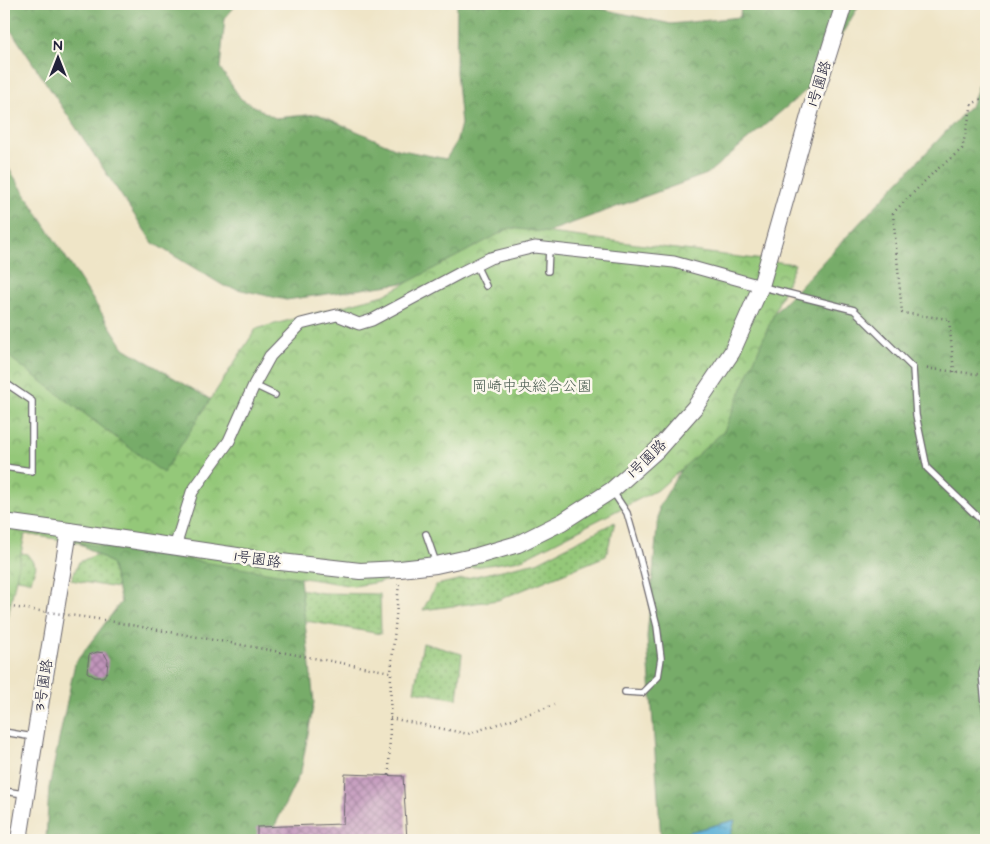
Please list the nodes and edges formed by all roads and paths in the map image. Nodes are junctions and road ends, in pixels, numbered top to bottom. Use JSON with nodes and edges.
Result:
{"nodes":[{"id":1,"x":844,"y":4,"type":"edge"},
{"id":2,"x":986,"y":97,"type":"edge"},
{"id":3,"x":549,"y":248,"type":"junction"},
{"id":4,"x":476,"y":265,"type":"junction"},
{"id":5,"x":548,"y":271,"type":"dead end"},
{"id":6,"x":486,"y":286,"type":"dead end"},
{"id":7,"x":761,"y":286,"type":"junction"},
{"id":8,"x":913,"y":368,"type":"junction"},
{"id":9,"x":954,"y":372,"type":"junction"},
{"id":10,"x":986,"y":375,"type":"edge"},
{"id":11,"x":4,"y":382,"type":"edge"},
{"id":12,"x":254,"y":385,"type":"junction"},
{"id":13,"x":275,"y":395,"type":"dead end"},
{"id":14,"x":4,"y":467,"type":"edge"},
{"id":15,"x":612,"y":490,"type":"junction"},
{"id":16,"x":4,"y":522,"type":"edge"},
{"id":17,"x":70,"y":531,"type":"junction"},
{"id":18,"x":426,"y":534,"type":"dead end"},
{"id":19,"x":986,"y":538,"type":"edge"},
{"id":20,"x":175,"y":547,"type":"junction"},
{"id":21,"x":436,"y":565,"type":"junction"},
{"id":22,"x":400,"y":569,"type":"junction"},
{"id":23,"x":4,"y":606,"type":"edge"},
{"id":24,"x":986,"y":662,"type":"edge"},
{"id":25,"x":391,"y":672,"type":"junction"},
{"id":26,"x":624,"y":692,"type":"dead end"},
{"id":27,"x":554,"y":705,"type":"dead end"},
{"id":28,"x":986,"y":714,"type":"edge"},
{"id":29,"x":390,"y":718,"type":"junction"},
{"id":30,"x":4,"y":732,"type":"edge"},
{"id":31,"x":35,"y":737,"type":"junction"},
{"id":32,"x":389,"y":775,"type":"dead end"},
{"id":33,"x":4,"y":791,"type":"edge"},
{"id":34,"x":27,"y":794,"type":"junction"},
{"id":35,"x":19,"y":840,"type":"edge"}],
"edges":[{"from":1,"to":7,"type":"street","name":"1号園路"},
{"from":2,"to":9,"type":"path"},
{"from":3,"to":4,"type":"street"},
{"from":3,"to":5,"type":"lane"},
{"from":3,"to":7,"type":"street"},
{"from":4,"to":6,"type":"lane"},
{"from":4,"to":12,"type":"street"},
{"from":7,"to":8,"type":"lane"},
{"from":7,"to":15,"type":"street","name":"1号園路"},
{"from":8,"to":9,"type":"path"},
{"from":8,"to":19,"type":"lane"},
{"from":9,"to":10,"type":"path"},
{"from":11,"to":14,"type":"lane"},
{"from":12,"to":13,"type":"lane"},
{"from":12,"to":20,"type":"street"},
{"from":15,"to":21,"type":"street","name":"1号園路"},
{"from":15,"to":26,"type":"lane"},
{"from":16,"to":17,"type":"street"},
{"from":17,"to":20,"type":"street","name":"1号園路"},
{"from":17,"to":31,"type":"street","name":"3号園路"},
{"from":18,"to":21,"type":"lane"},
{"from":20,"to":22,"type":"street","name":"1号園路"},
{"from":21,"to":22,"type":"street","name":"1号園路"},
{"from":22,"to":25,"type":"path"},
{"from":23,"to":25,"type":"path","bridge":true},
{"from":24,"to":28,"type":"lane"},
{"from":25,"to":29,"type":"path"},
{"from":27,"to":29,"type":"path"},
{"from":29,"to":32,"type":"path"},
{"from":30,"to":31,"type":"lane"},
{"from":31,"to":34,"type":"street","name":"3号園路"},
{"from":33,"to":34,"type":"lane"},
{"from":34,"to":35,"type":"street","name":"3号園路"}]}
